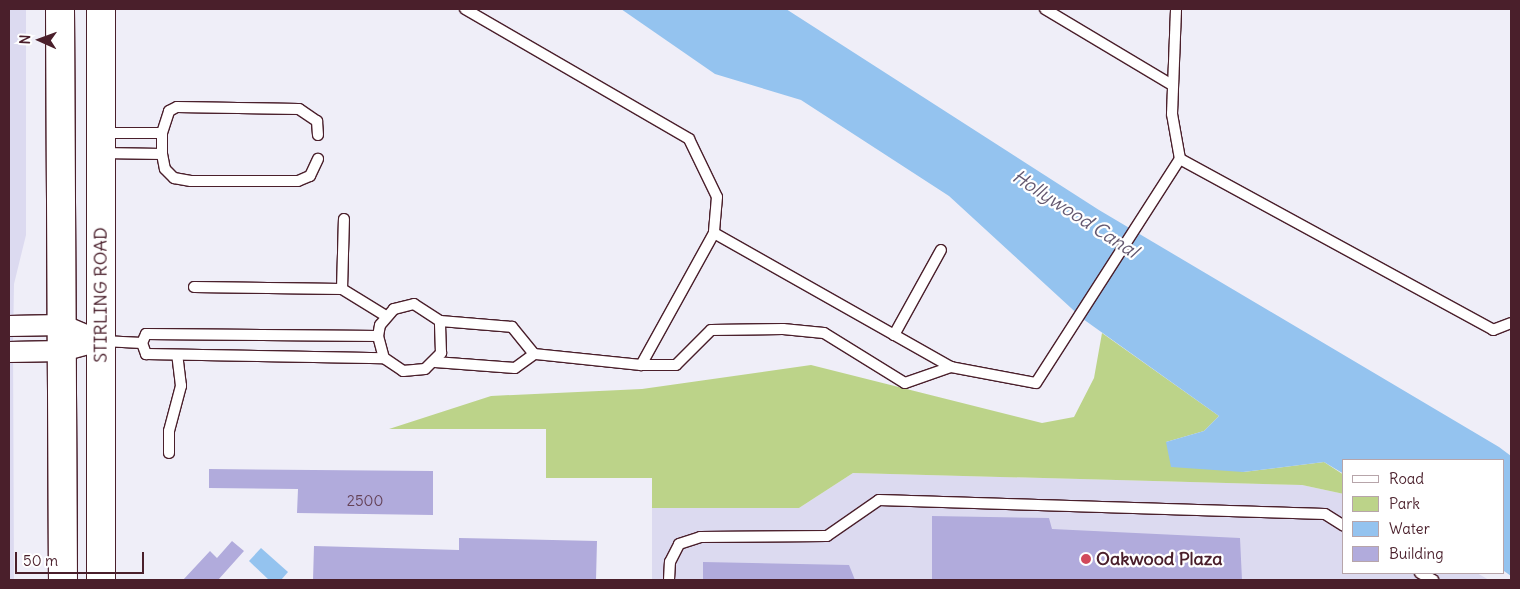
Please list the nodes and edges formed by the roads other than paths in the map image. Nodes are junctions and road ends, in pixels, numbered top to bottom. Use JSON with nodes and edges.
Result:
{"nodes":[{"id":1,"x":60,"y":9,"type":"edge"},
{"id":2,"x":101,"y":9,"type":"edge"},
{"id":3,"x":465,"y":9,"type":"edge"},
{"id":4,"x":1045,"y":9,"type":"edge"},
{"id":5,"x":1176,"y":9,"type":"edge"},
{"id":6,"x":1172,"y":85,"type":"junction"},
{"id":7,"x":162,"y":134,"type":"junction"},
{"id":8,"x":318,"y":135,"type":"dead end"},
{"id":9,"x":101,"y":143,"type":"junction"},
{"id":10,"x":162,"y":154,"type":"junction"},
{"id":11,"x":318,"y":159,"type":"dead end"},
{"id":12,"x":1180,"y":159,"type":"junction"},
{"id":13,"x":344,"y":219,"type":"dead end"},
{"id":14,"x":714,"y":233,"type":"junction"},
{"id":15,"x":941,"y":250,"type":"dead end"},
{"id":16,"x":194,"y":287,"type":"dead end"},
{"id":17,"x":342,"y":289,"type":"junction"},
{"id":18,"x":386,"y":316,"type":"junction"},
{"id":19,"x":440,"y":321,"type":"junction"},
{"id":20,"x":1511,"y":322,"type":"edge"},
{"id":21,"x":9,"y":326,"type":"edge"},
{"id":22,"x":894,"y":334,"type":"junction"},
{"id":23,"x":378,"y":336,"type":"junction"},
{"id":24,"x":62,"y":338,"type":"junction"},
{"id":25,"x":100,"y":341,"type":"junction"},
{"id":26,"x":142,"y":343,"type":"junction"},
{"id":27,"x":9,"y":352,"type":"edge"},
{"id":28,"x":534,"y":354,"type":"junction"},
{"id":29,"x":176,"y":355,"type":"junction"},
{"id":30,"x":384,"y":358,"type":"junction"},
{"id":31,"x":434,"y":362,"type":"junction"},
{"id":32,"x":641,"y":365,"type":"junction"},
{"id":33,"x":952,"y":367,"type":"junction"},
{"id":34,"x":169,"y":453,"type":"dead end"},
{"id":35,"x":1342,"y":525,"type":"edge"},
{"id":36,"x":1422,"y":574,"type":"edge"},
{"id":37,"x":63,"y":580,"type":"edge"},
{"id":38,"x":101,"y":580,"type":"edge"},
{"id":39,"x":669,"y":580,"type":"edge"},
{"id":40,"x":1433,"y":580,"type":"edge"}],
"edges":[{"from":1,"to":24,"type":"main road"},
{"from":2,"to":9,"type":"main road","name":"STIRLING ROAD"},
{"from":3,"to":14,"type":"lane"},
{"from":4,"to":6,"type":"lane"},
{"from":5,"to":6,"type":"lane"},
{"from":6,"to":12,"type":"lane"},
{"from":7,"to":8,"type":"lane"},
{"from":7,"to":9,"type":"lane"},
{"from":7,"to":10,"type":"lane"},
{"from":9,"to":10,"type":"lane"},
{"from":9,"to":25,"type":"main road","name":"STIRLING ROAD"},
{"from":10,"to":11,"type":"lane"},
{"from":12,"to":20,"type":"lane"},
{"from":12,"to":33,"type":"lane"},
{"from":13,"to":17,"type":"lane"},
{"from":14,"to":22,"type":"lane"},
{"from":14,"to":32,"type":"lane"},
{"from":15,"to":22,"type":"lane"},
{"from":16,"to":17,"type":"lane"},
{"from":17,"to":18,"type":"lane"},
{"from":18,"to":19,"type":"lane"},
{"from":18,"to":23,"type":"lane"},
{"from":19,"to":28,"type":"lane"},
{"from":19,"to":31,"type":"lane"},
{"from":21,"to":24,"type":"street"},
{"from":22,"to":33,"type":"lane"},
{"from":23,"to":26,"type":"lane"},
{"from":23,"to":30,"type":"lane"},
{"from":24,"to":25,"type":"street"},
{"from":24,"to":27,"type":"street"},
{"from":24,"to":37,"type":"main road"},
{"from":25,"to":26,"type":"lane"},
{"from":25,"to":38,"type":"main road","name":"STIRLING ROAD"},
{"from":26,"to":29,"type":"lane"},
{"from":28,"to":31,"type":"lane"},
{"from":28,"to":32,"type":"lane"},
{"from":29,"to":30,"type":"lane"},
{"from":29,"to":34,"type":"lane"},
{"from":30,"to":31,"type":"lane"},
{"from":32,"to":33,"type":"lane"},
{"from":35,"to":39,"type":"lane"},
{"from":36,"to":40,"type":"lane"}]}
